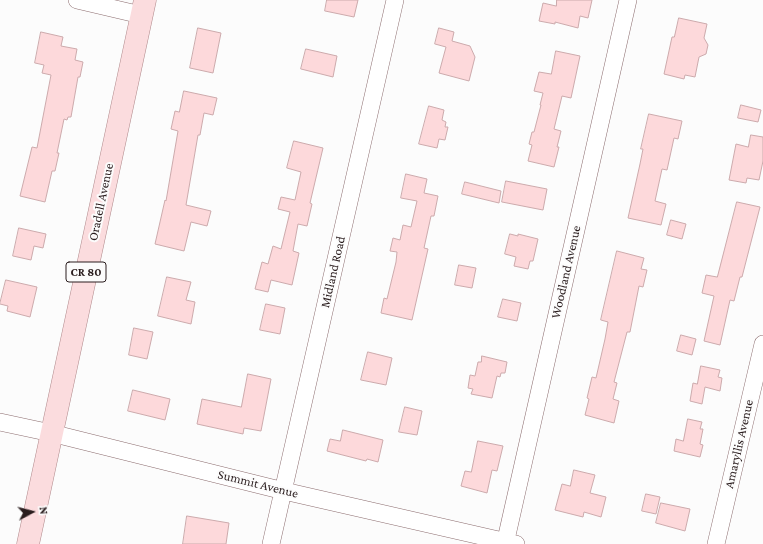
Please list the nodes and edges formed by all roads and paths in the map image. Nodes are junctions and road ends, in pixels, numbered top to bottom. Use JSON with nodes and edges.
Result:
{"nodes":[{"id":1,"x":77,"y":0,"type":"edge"},
{"id":2,"x":395,"y":0,"type":"edge"},
{"id":3,"x":628,"y":0,"type":"edge"},
{"id":4,"x":143,"y":8,"type":"edge"},
{"id":5,"x":763,"y":344,"type":"edge"},
{"id":6,"x":0,"y":422,"type":"edge"},
{"id":7,"x":51,"y":433,"type":"junction"},
{"id":8,"x":284,"y":491,"type":"junction"},
{"id":9,"x":509,"y":543,"type":"edge"},
{"id":10,"x":28,"y":544,"type":"edge"},
{"id":11,"x":272,"y":544,"type":"edge"},
{"id":12,"x":716,"y":544,"type":"edge"}],
"edges":[{"from":1,"to":4,"type":"street"},
{"from":2,"to":8,"type":"street","name":"Midland Road"},
{"from":3,"to":9,"type":"street","name":"Woodland Avenue"},
{"from":4,"to":7,"type":"main road","name":"Oradell Avenue","number":"CR 80"},
{"from":5,"to":12,"type":"street","name":"Amaryllis Avenue"},
{"from":6,"to":7,"type":"street","name":"Summit Avenue"},
{"from":7,"to":8,"type":"street","name":"Summit Avenue"},
{"from":7,"to":10,"type":"main road","name":"Oradell Avenue","number":"CR 80"},
{"from":8,"to":9,"type":"street","name":"Summit Avenue"},
{"from":8,"to":11,"type":"street","name":"Midland Road"}]}
